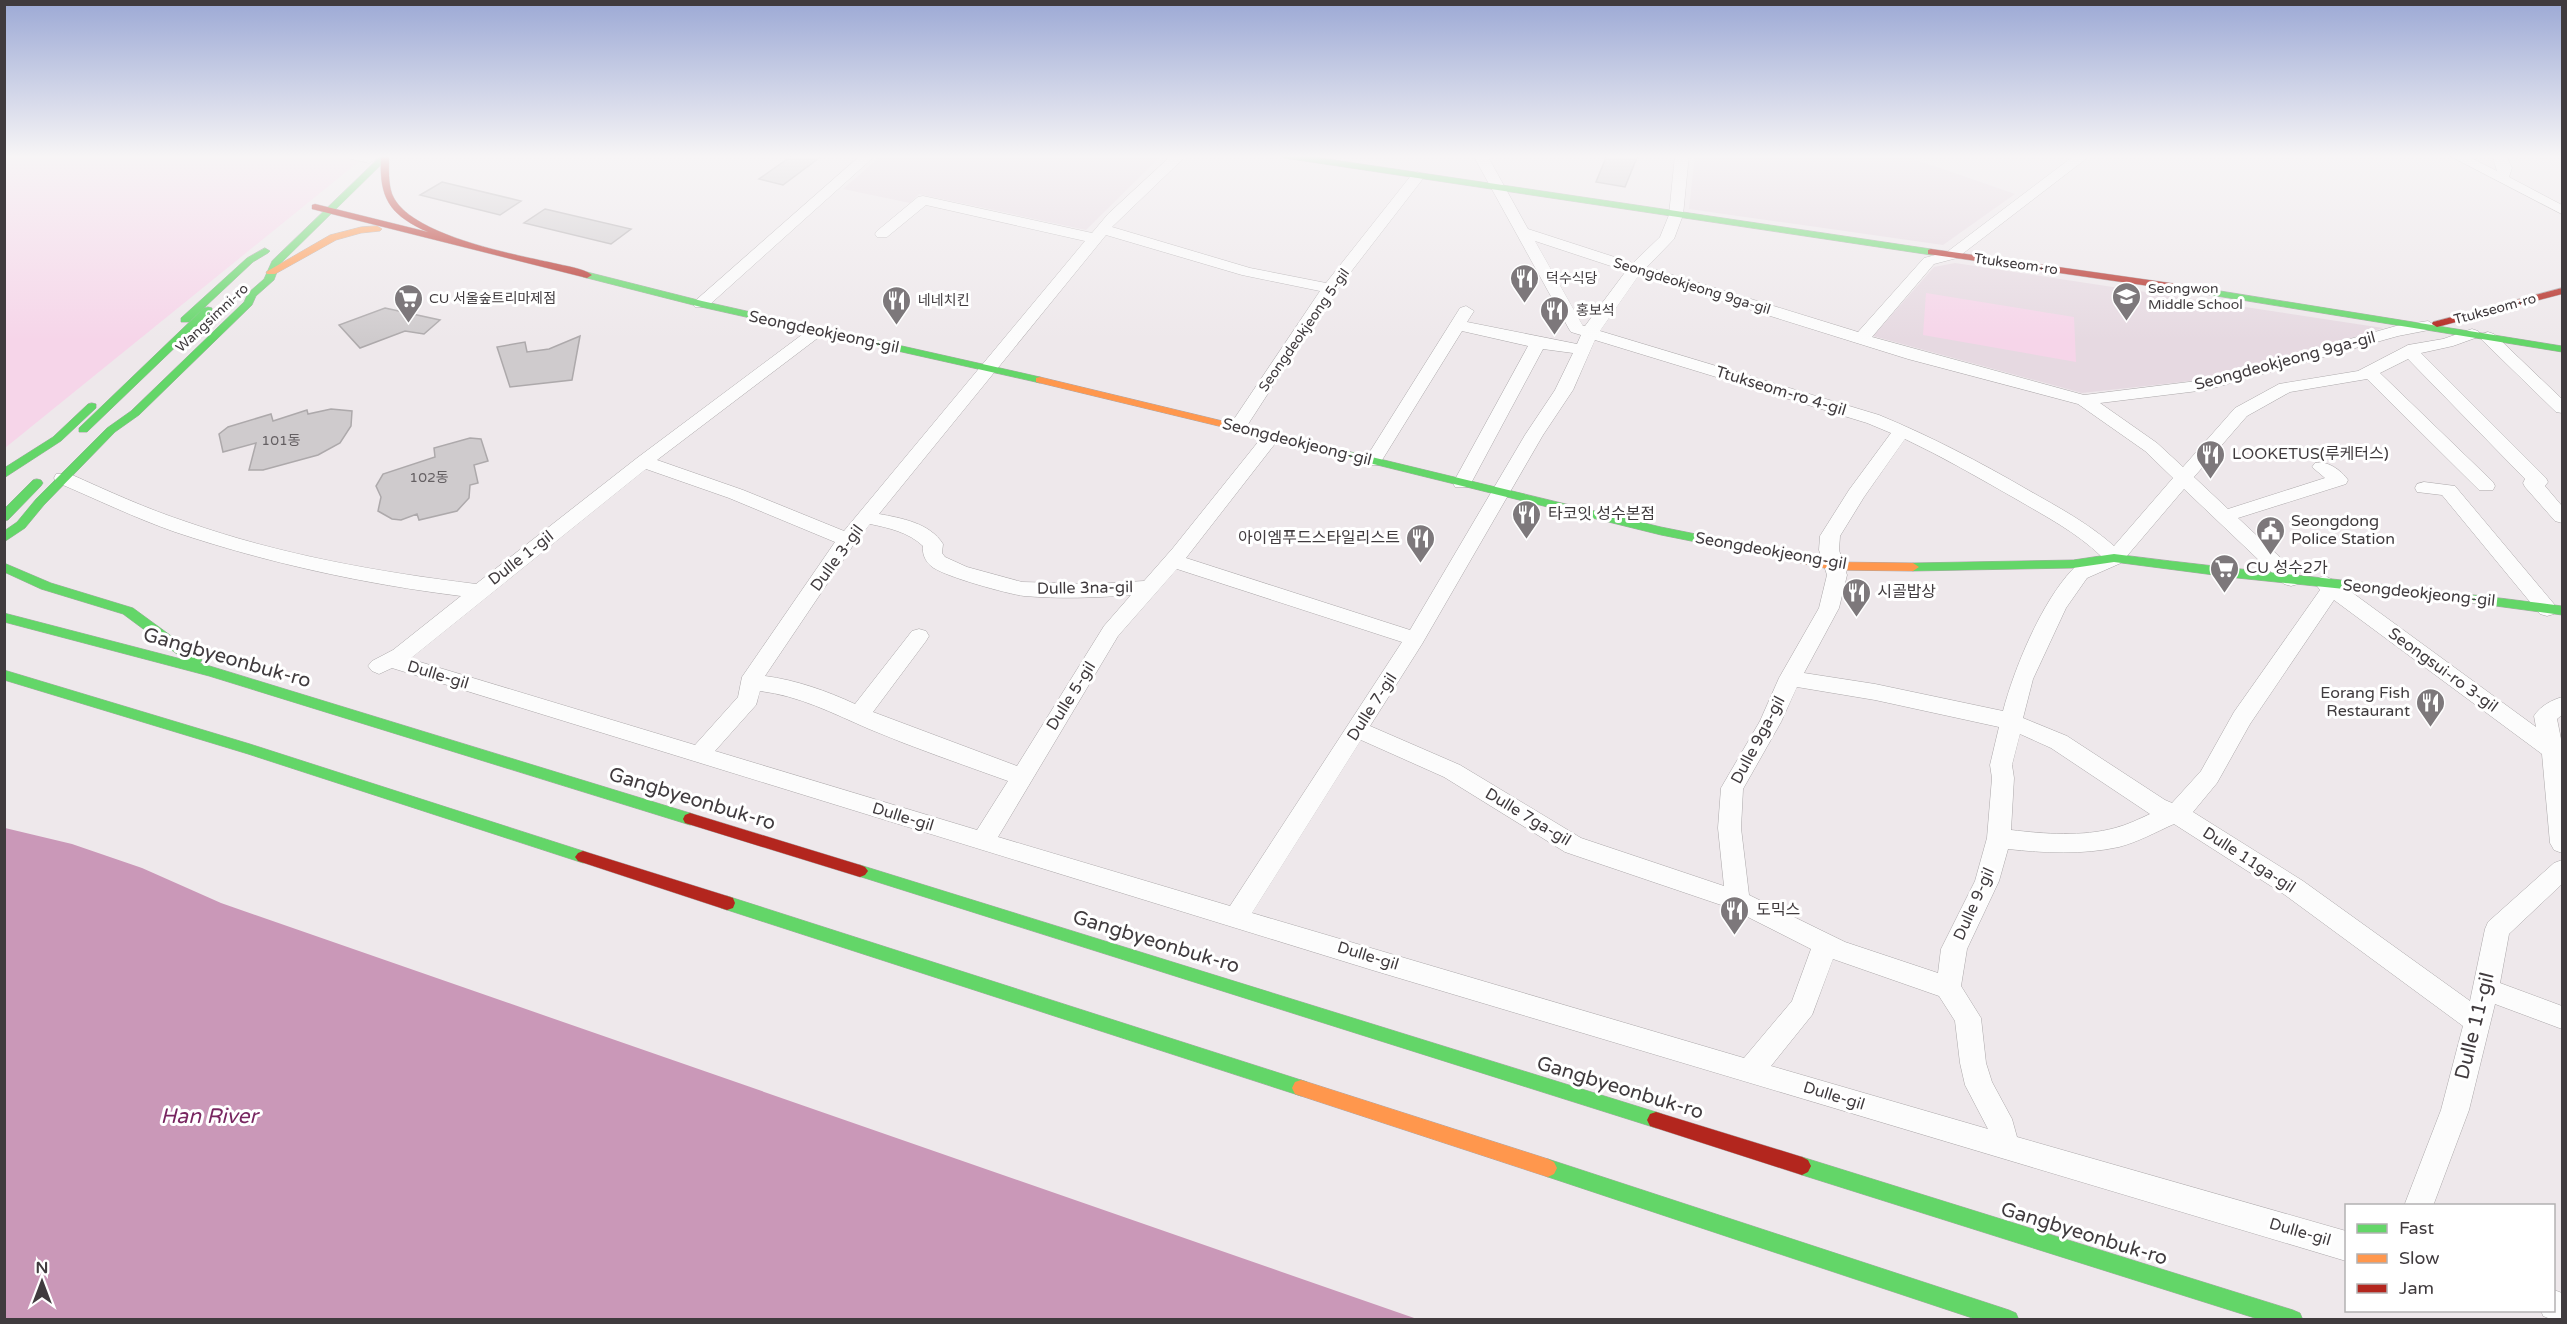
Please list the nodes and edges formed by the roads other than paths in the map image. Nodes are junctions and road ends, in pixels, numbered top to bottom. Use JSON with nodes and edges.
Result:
{"nodes":[{"id":1,"x":304,"y":217,"type":"edge"},
{"id":2,"x":325,"y":217,"type":"edge"},
{"id":3,"x":354,"y":217,"type":"edge"},
{"id":4,"x":408,"y":217,"type":"edge"},
{"id":5,"x":799,"y":217,"type":"edge"},
{"id":6,"x":903,"y":217,"type":"edge"},
{"id":7,"x":1010,"y":217,"type":"edge"},
{"id":8,"x":1113,"y":217,"type":"edge"},
{"id":9,"x":1387,"y":217,"type":"edge"},
{"id":10,"x":1513,"y":217,"type":"edge"},
{"id":11,"x":1675,"y":217,"type":"edge"},
{"id":12,"x":1688,"y":217,"type":"edge"},
{"id":13,"x":2002,"y":217,"type":"edge"},
{"id":14,"x":289,"y":230,"type":"dead end"},
{"id":15,"x":410,"y":231,"type":"junction"},
{"id":16,"x":1521,"y":231,"type":"junction"},
{"id":17,"x":882,"y":234,"type":"dead end"},
{"id":18,"x":1099,"y":234,"type":"junction"},
{"id":19,"x":461,"y":244,"type":"junction"},
{"id":20,"x":1952,"y":255,"type":"junction"},
{"id":21,"x":1636,"y":269,"type":"junction"},
{"id":22,"x":271,"y":272,"type":"junction"},
{"id":23,"x":240,"y":289,"type":"dead end"},
{"id":24,"x":1330,"y":289,"type":"junction"},
{"id":25,"x":2562,"y":291,"type":"edge"},
{"id":26,"x":225,"y":299,"type":"junction"},
{"id":27,"x":701,"y":304,"type":"junction"},
{"id":28,"x":2428,"y":326,"type":"junction"},
{"id":29,"x":817,"y":331,"type":"junction"},
{"id":30,"x":1591,"y":332,"type":"junction"},
{"id":31,"x":2480,"y":335,"type":"junction"},
{"id":32,"x":1862,"y":338,"type":"junction"},
{"id":33,"x":1538,"y":343,"type":"junction"},
{"id":34,"x":1583,"y":350,"type":"junction"},
{"id":35,"x":2562,"y":350,"type":"edge"},
{"id":36,"x":2410,"y":351,"type":"junction"},
{"id":37,"x":988,"y":367,"type":"junction"},
{"id":38,"x":2369,"y":371,"type":"junction"},
{"id":39,"x":2084,"y":400,"type":"junction"},
{"id":40,"x":2562,"y":408,"type":"edge"},
{"id":41,"x":1237,"y":428,"type":"junction"},
{"id":42,"x":1902,"y":430,"type":"junction"},
{"id":43,"x":1272,"y":436,"type":"junction"},
{"id":44,"x":71,"y":451,"type":"dead end"},
{"id":45,"x":1373,"y":461,"type":"junction"},
{"id":46,"x":643,"y":462,"type":"junction"},
{"id":47,"x":2321,"y":467,"type":"dead end"},
{"id":48,"x":4,"y":474,"type":"edge"},
{"id":49,"x":45,"y":474,"type":"junction"},
{"id":50,"x":2184,"y":477,"type":"junction"},
{"id":51,"x":1462,"y":483,"type":"junction"},
{"id":52,"x":2486,"y":486,"type":"dead end"},
{"id":53,"x":2424,"y":488,"type":"dead end"},
{"id":54,"x":1500,"y":493,"type":"junction"},
{"id":55,"x":2540,"y":493,"type":"junction"},
{"id":56,"x":2562,"y":493,"type":"edge"},
{"id":57,"x":4,"y":501,"type":"edge"},
{"id":58,"x":2225,"y":516,"type":"junction"},
{"id":59,"x":4,"y":517,"type":"edge"},
{"id":60,"x":866,"y":517,"type":"junction"},
{"id":61,"x":2562,"y":517,"type":"edge"},
{"id":62,"x":4,"y":538,"type":"edge"},
{"id":63,"x":847,"y":540,"type":"junction"},
{"id":64,"x":2114,"y":558,"type":"junction"},
{"id":65,"x":1173,"y":561,"type":"junction"},
{"id":66,"x":1834,"y":566,"type":"junction"},
{"id":67,"x":4,"y":567,"type":"edge"},
{"id":68,"x":2291,"y":579,"type":"junction"},
{"id":69,"x":2328,"y":586,"type":"junction"},
{"id":70,"x":1150,"y":587,"type":"junction"},
{"id":71,"x":479,"y":591,"type":"junction"},
{"id":72,"x":2555,"y":610,"type":"edge"},
{"id":73,"x":4,"y":617,"type":"edge"},
{"id":74,"x":919,"y":636,"type":"dead end"},
{"id":75,"x":1415,"y":639,"type":"junction"},
{"id":76,"x":389,"y":660,"type":"joint"},
{"id":77,"x":210,"y":671,"type":"junction"},
{"id":78,"x":4,"y":675,"type":"edge"},
{"id":79,"x":1790,"y":678,"type":"junction"},
{"id":80,"x":750,"y":682,"type":"junction"},
{"id":81,"x":4,"y":684,"type":"edge"},
{"id":82,"x":64,"y":691,"type":"junction"},
{"id":83,"x":2562,"y":705,"type":"edge"},
{"id":84,"x":859,"y":715,"type":"junction"},
{"id":85,"x":2010,"y":721,"type":"junction"},
{"id":86,"x":1357,"y":730,"type":"junction"},
{"id":87,"x":2558,"y":754,"type":"edge"},
{"id":88,"x":699,"y":755,"type":"junction"},
{"id":89,"x":1022,"y":777,"type":"junction"},
{"id":90,"x":2176,"y":813,"type":"junction"},
{"id":91,"x":1999,"y":838,"type":"junction"},
{"id":92,"x":983,"y":841,"type":"junction"},
{"id":93,"x":2562,"y":843,"type":"edge"},
{"id":94,"x":2562,"y":870,"type":"edge"},
{"id":95,"x":1738,"y":901,"type":"junction"},
{"id":96,"x":1236,"y":917,"type":"junction"},
{"id":97,"x":1826,"y":946,"type":"junction"},
{"id":98,"x":1948,"y":988,"type":"junction"},
{"id":99,"x":2486,"y":989,"type":"junction"},
{"id":100,"x":2562,"y":1018,"type":"edge"},
{"id":101,"x":2476,"y":1020,"type":"junction"},
{"id":102,"x":1750,"y":1071,"type":"junction"},
{"id":103,"x":2004,"y":1147,"type":"junction"},
{"id":104,"x":2419,"y":1204,"type":"edge"},
{"id":105,"x":2345,"y":1246,"type":"edge"},
{"id":106,"x":2008,"y":1320,"type":"edge"},
{"id":107,"x":2293,"y":1320,"type":"edge"}],
"edges":[{"from":1,"to":14,"type":"main road"},
{"from":2,"to":22,"type":"main road","name":"Wangsimni-ro"},
{"from":3,"to":15,"type":"main road","name":"Seongdeokjeong-gil"},
{"from":4,"to":19,"type":"main road"},
{"from":5,"to":27,"type":"street"},
{"from":6,"to":17,"type":"street"},
{"from":7,"to":18,"type":"street"},
{"from":8,"to":18,"type":"street","name":"Dulle 3-gil"},
{"from":9,"to":24,"type":"street","name":"Seongdeokjeong 5-gil"},
{"from":10,"to":16,"type":"street","name":"Ttukseom-ro 4-gil"},
{"from":11,"to":21,"type":"street","name":"Dulle 7-gil"},
{"from":12,"to":20,"type":"main road","name":"Ttukseom-ro"},
{"from":13,"to":20,"type":"street"},
{"from":15,"to":19,"type":"main road","name":"Seongdeokjeong-gil"},
{"from":15,"to":22,"type":"main road"},
{"from":16,"to":21,"type":"street","name":"Seongdeokjeong 9ga-gil"},
{"from":16,"to":30,"type":"street","name":"Ttukseom-ro 4-gil"},
{"from":18,"to":24,"type":"street"},
{"from":18,"to":37,"type":"street","name":"Dulle 3-gil"},
{"from":19,"to":27,"type":"main road","name":"Seongdeokjeong-gil"},
{"from":20,"to":28,"type":"main road","name":"Ttukseom-ro"},
{"from":20,"to":32,"type":"street"},
{"from":21,"to":30,"type":"street","name":"Dulle 7-gil"},
{"from":21,"to":32,"type":"street","name":"Seongdeokjeong 9ga-gil"},
{"from":22,"to":23,"type":"main road","name":"Wangsimni-ro"},
{"from":22,"to":49,"type":"main road"},
{"from":24,"to":41,"type":"street","name":"Seongdeokjeong 5-gil"},
{"from":25,"to":28,"type":"main road","name":"Ttukseom-ro"},
{"from":26,"to":44,"type":"main road","name":"Wangsimni-ro"},
{"from":26,"to":48,"type":"main road","name":"Wangsimni-ro"},
{"from":26,"to":49,"type":"main road","name":"Wangsimni-ro"},
{"from":27,"to":29,"type":"main road","name":"Seongdeokjeong-gil"},
{"from":28,"to":31,"type":"main road","name":"Ttukseom-ro"},
{"from":28,"to":39,"type":"street","name":"Seongdeokjeong 9ga-gil"},
{"from":29,"to":37,"type":"main road","name":"Seongdeokjeong-gil"},
{"from":29,"to":46,"type":"street","name":"Dulle 1-gil"},
{"from":30,"to":34,"type":"street","name":"Dulle 7-gil"},
{"from":30,"to":42,"type":"street","name":"Ttukseom-ro 4-gil"},
{"from":31,"to":35,"type":"main road","name":"Ttukseom-ro"},
{"from":31,"to":36,"type":"street"},
{"from":31,"to":40,"type":"street"},
{"from":32,"to":39,"type":"street","name":"Seongdeokjeong 9ga-gil"},
{"from":33,"to":34,"type":"street"},
{"from":33,"to":45,"type":"street"},
{"from":33,"to":51,"type":"street"},
{"from":34,"to":54,"type":"street","name":"Dulle 7-gil"},
{"from":36,"to":38,"type":"street"},
{"from":36,"to":55,"type":"street"},
{"from":37,"to":41,"type":"main road","name":"Seongdeokjeong-gil"},
{"from":37,"to":60,"type":"street","name":"Dulle 3-gil"},
{"from":38,"to":50,"type":"street"},
{"from":38,"to":52,"type":"street"},
{"from":39,"to":50,"type":"street"},
{"from":41,"to":43,"type":"main road","name":"Seongdeokjeong-gil"},
{"from":42,"to":64,"type":"street","name":"Ttukseom-ro 4-gil"},
{"from":42,"to":66,"type":"street","name":"Dulle 9ga-gil"},
{"from":43,"to":45,"type":"main road","name":"Seongdeokjeong-gil"},
{"from":43,"to":65,"type":"street","name":"Dulle 5-gil"},
{"from":45,"to":51,"type":"main road","name":"Seongdeokjeong-gil"},
{"from":46,"to":63,"type":"street"},
{"from":46,"to":71,"type":"street","name":"Dulle 1-gil"},
{"from":47,"to":58,"type":"street"},
{"from":49,"to":57,"type":"main road"},
{"from":49,"to":59,"type":"main road"},
{"from":49,"to":62,"type":"main road"},
{"from":49,"to":71,"type":"street"},
{"from":50,"to":58,"type":"street"},
{"from":50,"to":64,"type":"street"},
{"from":51,"to":54,"type":"main road","name":"Seongdeokjeong-gil"},
{"from":53,"to":72,"type":"street","name":"Seongdeokjeong-gil"},
{"from":54,"to":66,"type":"main road","name":"Seongdeokjeong-gil"},
{"from":54,"to":75,"type":"street","name":"Dulle 7-gil"},
{"from":55,"to":56,"type":"street"},
{"from":55,"to":61,"type":"street"},
{"from":58,"to":68,"type":"street"},
{"from":60,"to":63,"type":"street","name":"Dulle 3-gil"},
{"from":60,"to":70,"type":"street","name":"Dulle 3na-gil"},
{"from":63,"to":80,"type":"street","name":"Dulle 3-gil"},
{"from":64,"to":66,"type":"main road","name":"Seongdeokjeong-gil"},
{"from":64,"to":68,"type":"main road","name":"Seongdeokjeong-gil"},
{"from":64,"to":85,"type":"street","name":"Dulle 9-gil"},
{"from":65,"to":70,"type":"street","name":"Dulle 5-gil"},
{"from":65,"to":75,"type":"street"},
{"from":66,"to":79,"type":"street","name":"Dulle 9ga-gil"},
{"from":67,"to":77,"type":"main road"},
{"from":68,"to":69,"type":"main road","name":"Seongdeokjeong-gil"},
{"from":69,"to":72,"type":"main road","name":"Seongdeokjeong-gil"},
{"from":69,"to":87,"type":"street","name":"Seongsui-ro 3-gil"},
{"from":69,"to":90,"type":"street"},
{"from":70,"to":89,"type":"street","name":"Dulle 5-gil"},
{"from":71,"to":76,"type":"street","name":"Dulle 1-gil"},
{"from":73,"to":77,"type":"main road","name":"Gangbyeonbuk-ro"},
{"from":74,"to":84,"type":"street"},
{"from":75,"to":86,"type":"street","name":"Dulle 7-gil"},
{"from":76,"to":88,"type":"street","name":"Dulle-gil"},
{"from":77,"to":107,"type":"main road","name":"Gangbyeonbuk-ro"},
{"from":78,"to":82,"type":"main road"},
{"from":79,"to":85,"type":"street"},
{"from":79,"to":95,"type":"street","name":"Dulle 9ga-gil"},
{"from":80,"to":84,"type":"street"},
{"from":80,"to":88,"type":"street","name":"Dulle 3-gil"},
{"from":81,"to":82,"type":"main road"},
{"from":82,"to":106,"type":"main road"},
{"from":83,"to":87,"type":"street"},
{"from":84,"to":89,"type":"street"},
{"from":85,"to":90,"type":"street","name":"Dulle 11ga-gil"},
{"from":85,"to":91,"type":"street","name":"Dulle 9-gil"},
{"from":86,"to":95,"type":"street","name":"Dulle 7ga-gil"},
{"from":86,"to":96,"type":"street","name":"Dulle 7-gil"},
{"from":87,"to":93,"type":"street"},
{"from":88,"to":92,"type":"street","name":"Dulle-gil"},
{"from":89,"to":92,"type":"street","name":"Dulle 5-gil"},
{"from":90,"to":91,"type":"street"},
{"from":90,"to":101,"type":"street","name":"Dulle 11ga-gil"},
{"from":91,"to":98,"type":"street","name":"Dulle 9-gil"},
{"from":92,"to":96,"type":"street","name":"Dulle-gil"},
{"from":94,"to":99,"type":"street","name":"Dulle 11-gil"},
{"from":95,"to":97,"type":"street"},
{"from":96,"to":102,"type":"street","name":"Dulle-gil"},
{"from":97,"to":98,"type":"street"},
{"from":97,"to":102,"type":"street"},
{"from":98,"to":103,"type":"street"},
{"from":99,"to":100,"type":"street"},
{"from":99,"to":101,"type":"street","name":"Dulle 11-gil"},
{"from":101,"to":104,"type":"street","name":"Dulle 11-gil"},
{"from":102,"to":103,"type":"street","name":"Dulle-gil"},
{"from":103,"to":105,"type":"street","name":"Dulle-gil"}]}
